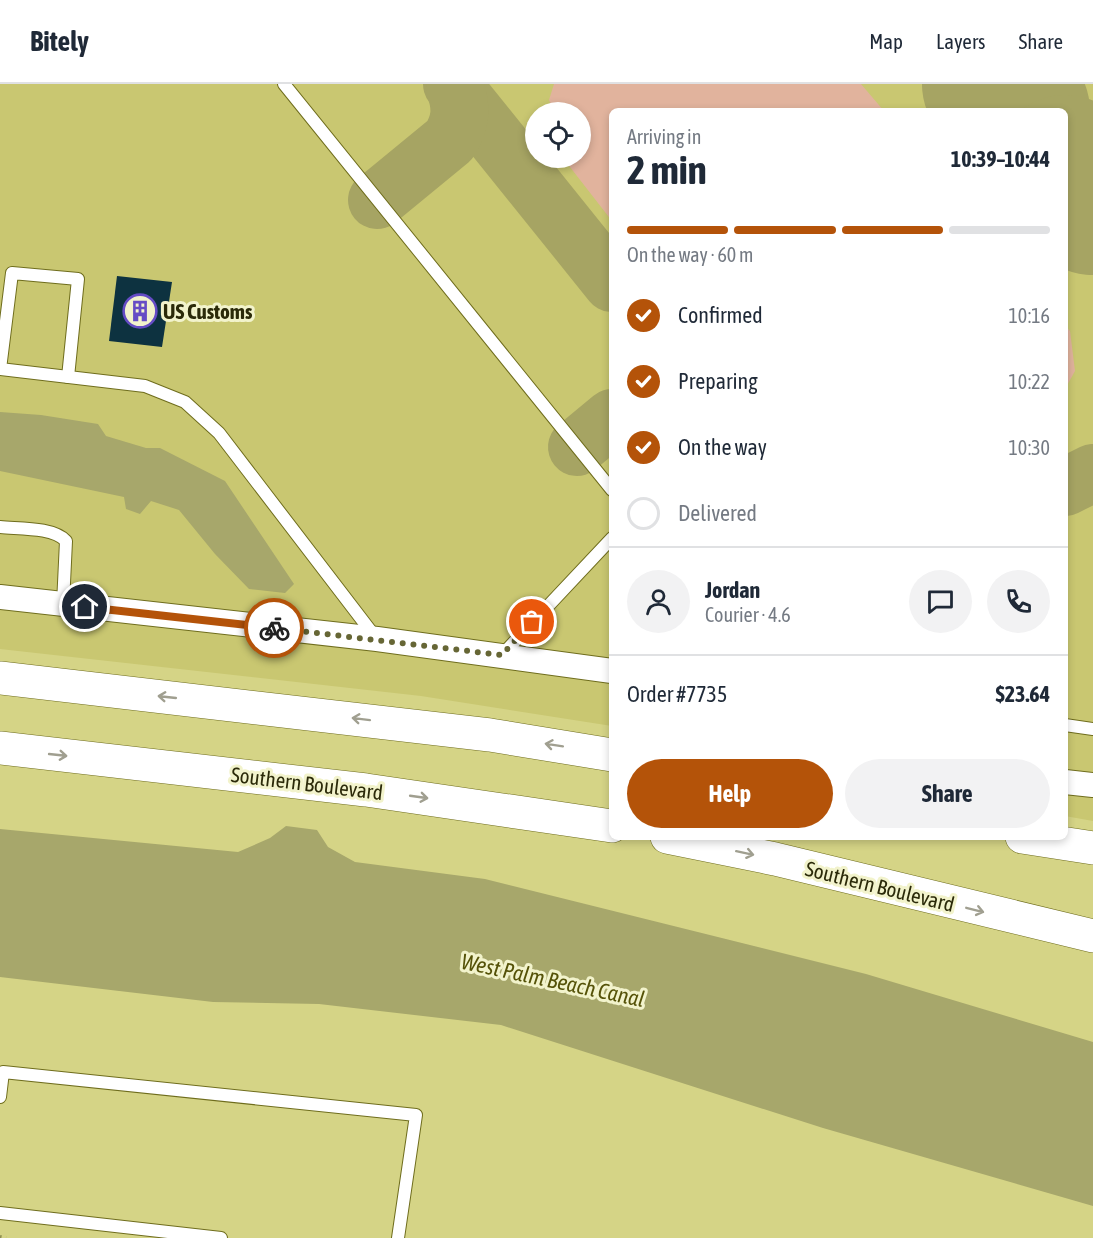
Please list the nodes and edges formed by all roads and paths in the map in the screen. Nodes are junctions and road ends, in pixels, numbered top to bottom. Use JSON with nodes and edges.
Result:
{"nodes":[{"id":1,"x":284,"y":84,"type":"edge"},
{"id":2,"x":0,"y":369,"type":"edge"},
{"id":3,"x":68,"y":377,"type":"junction"},
{"id":4,"x":609,"y":486,"type":"edge"},
{"id":5,"x":0,"y":527,"type":"edge"},
{"id":6,"x":609,"y":541,"type":"edge"},
{"id":7,"x":0,"y":597,"type":"edge"},
{"id":8,"x":63,"y":604,"type":"junction"},
{"id":9,"x":376,"y":639,"type":"junction"},
{"id":10,"x":502,"y":655,"type":"junction"},
{"id":11,"x":609,"y":671,"type":"edge"},
{"id":12,"x":0,"y":678,"type":"edge"},
{"id":13,"x":1068,"y":725,"type":"edge"},
{"id":14,"x":1093,"y":729,"type":"edge"},
{"id":15,"x":0,"y":748,"type":"edge"},
{"id":16,"x":609,"y":755,"type":"edge"},
{"id":17,"x":1068,"y":782,"type":"edge"},
{"id":18,"x":1093,"y":785,"type":"edge"},
{"id":19,"x":609,"y":826,"type":"edge"},
{"id":20,"x":682,"y":840,"type":"edge"},
{"id":21,"x":1041,"y":840,"type":"edge"},
{"id":22,"x":1093,"y":848,"type":"edge"},
{"id":23,"x":1093,"y":936,"type":"edge"},
{"id":24,"x":0,"y":1097,"type":"edge"},
{"id":25,"x":0,"y":1213,"type":"edge"},
{"id":26,"x":119,"y":1232,"type":"edge"},
{"id":27,"x":0,"y":1237,"type":"edge"},
{"id":28,"x":6,"y":1238,"type":"edge"},
{"id":29,"x":221,"y":1238,"type":"edge"},
{"id":30,"x":398,"y":1238,"type":"edge"}],
"edges":[{"from":1,"to":4,"type":"lane"},
{"from":2,"to":3,"type":"lane"},
{"from":2,"to":3,"type":"lane"},
{"from":3,"to":9,"type":"lane"},
{"from":5,"to":8,"type":"lane"},
{"from":6,"to":10,"type":"lane"},
{"from":7,"to":8,"type":"street"},
{"from":8,"to":9,"type":"street"},
{"from":9,"to":10,"type":"street"},
{"from":10,"to":11,"type":"street"},
{"from":16,"to":12,"type":"highway","one_way":true},
{"from":13,"to":14,"type":"lane"},
{"from":15,"to":19,"type":"highway","name":"Southern Boulevard","one_way":true},
{"from":17,"to":18,"type":"street"},
{"from":20,"to":23,"type":"highway","name":"Southern Boulevard","one_way":true},
{"from":21,"to":22,"type":"highway"},
{"from":24,"to":30,"type":"lane"},
{"from":25,"to":26,"type":"lane"},
{"from":26,"to":29,"type":"lane"},
{"from":27,"to":28,"type":"path"}]}
